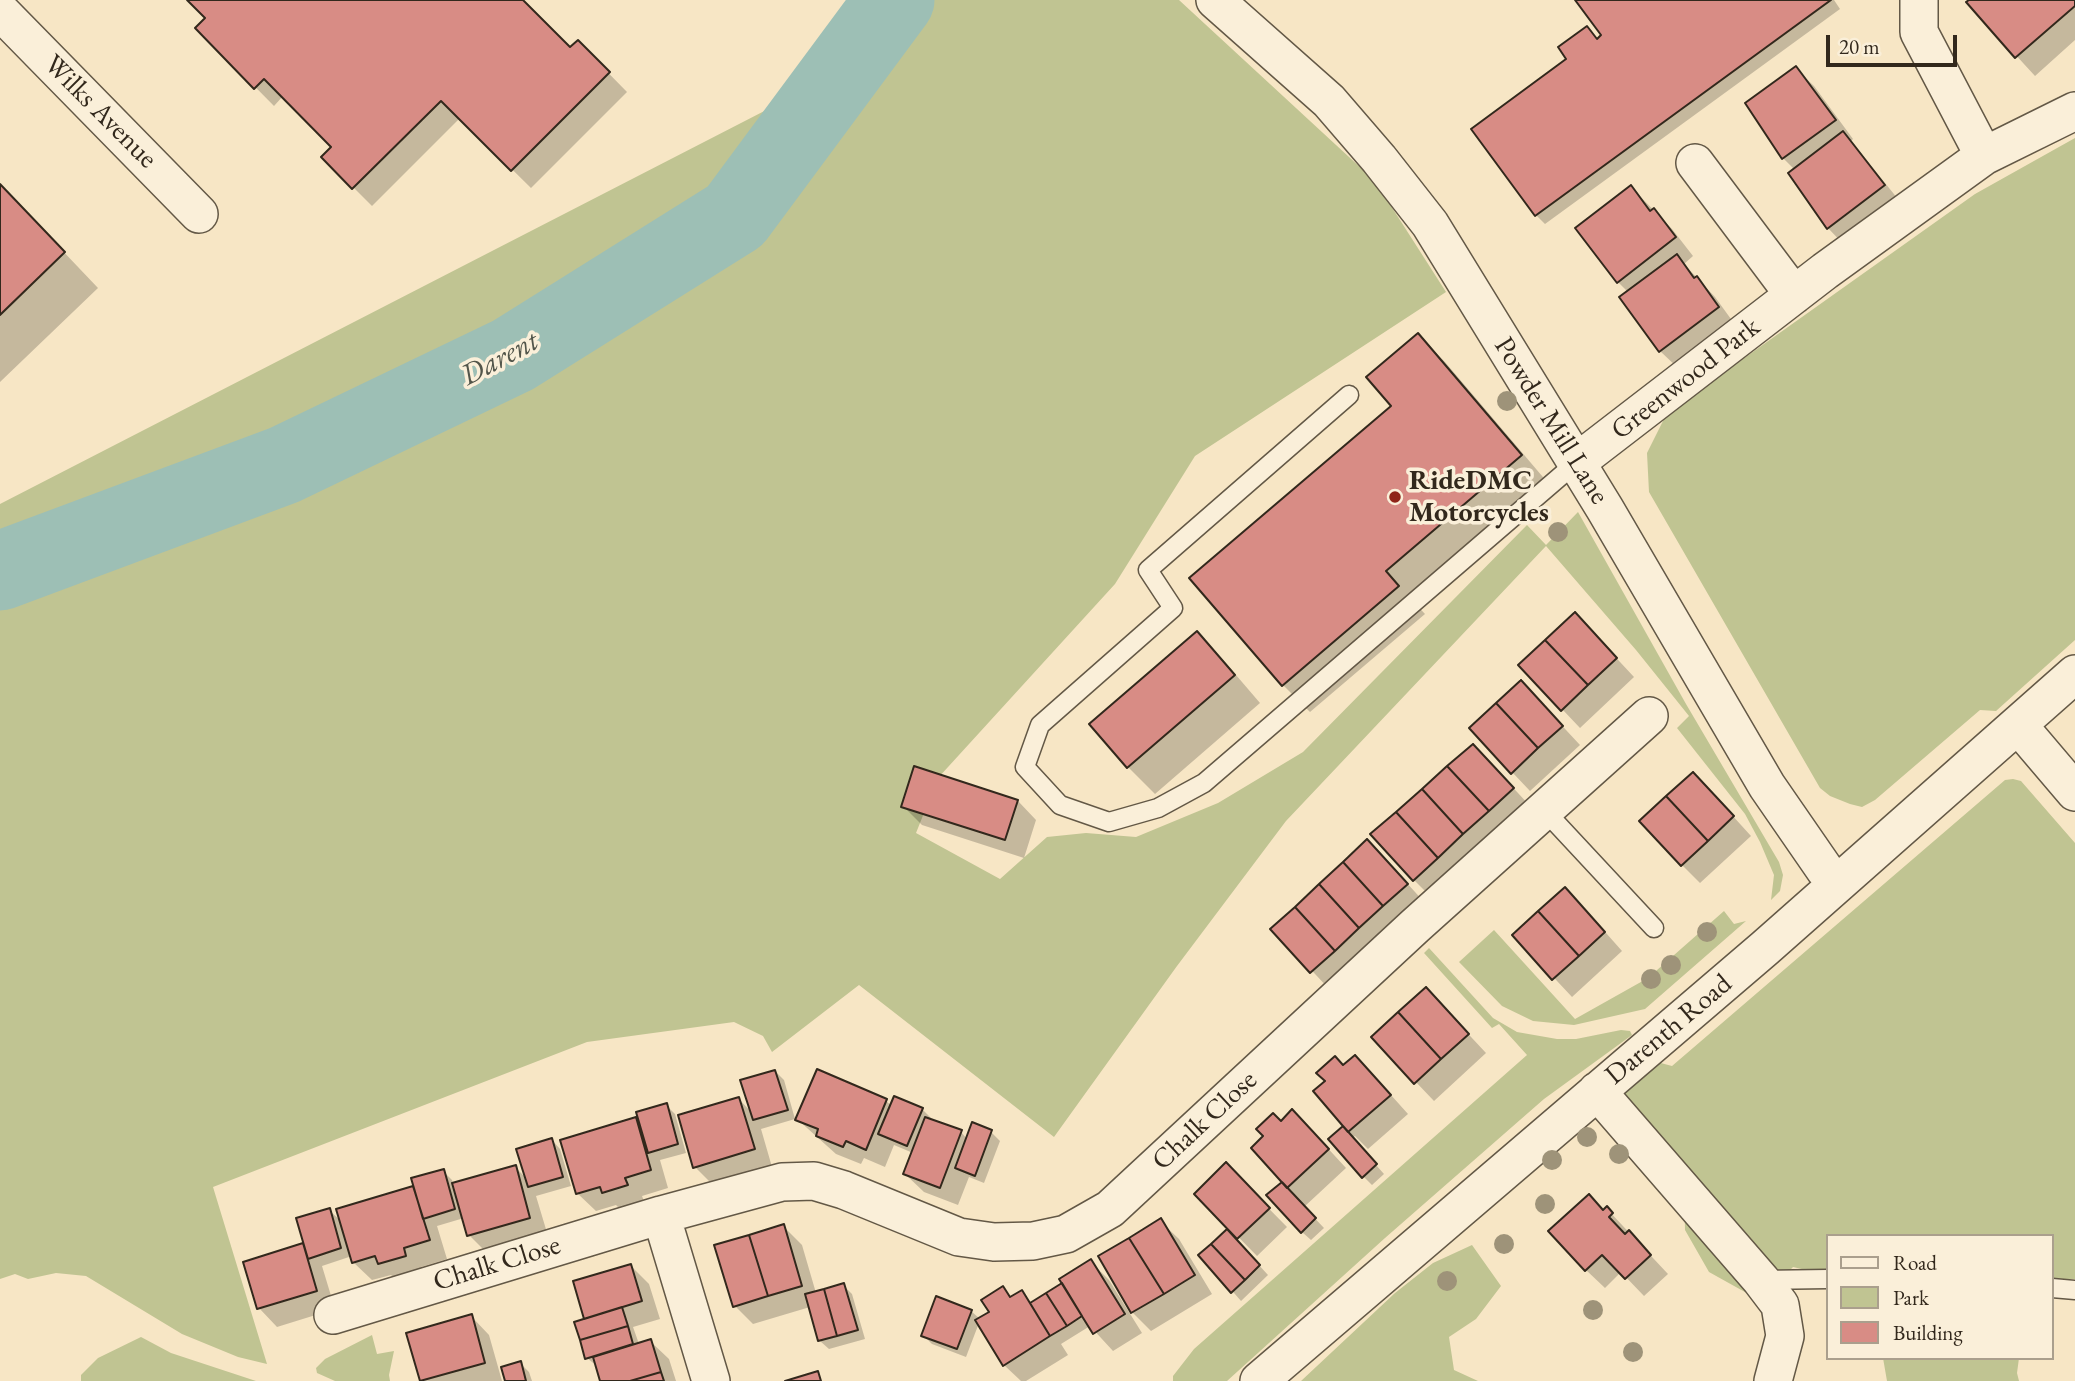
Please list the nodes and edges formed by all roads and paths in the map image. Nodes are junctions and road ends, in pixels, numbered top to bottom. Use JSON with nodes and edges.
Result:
{"nodes":[{"id":1,"x":1215,"y":0,"type":"edge"},
{"id":2,"x":1919,"y":0,"type":"edge"},
{"id":3,"x":0,"y":11,"type":"edge"},
{"id":4,"x":2075,"y":111,"type":"edge"},
{"id":5,"x":1984,"y":156,"type":"junction"},
{"id":6,"x":1695,"y":163,"type":"dead end"},
{"id":7,"x":199,"y":214,"type":"dead end"},
{"id":8,"x":1794,"y":295,"type":"junction"},
{"id":9,"x":1349,"y":396,"type":"dead end"},
{"id":10,"x":1577,"y":462,"type":"junction"},
{"id":11,"x":2075,"y":674,"type":"edge"},
{"id":12,"x":1649,"y":716,"type":"dead end"},
{"id":13,"x":2018,"y":725,"type":"junction"},
{"id":14,"x":2075,"y":792,"type":"edge"},
{"id":15,"x":1545,"y":811,"type":"junction"},
{"id":16,"x":1837,"y":883,"type":"junction"},
{"id":17,"x":1654,"y":928,"type":"dead end"},
{"id":18,"x":1597,"y":1091,"type":"junction"},
{"id":19,"x":661,"y":1215,"type":"junction"},
{"id":20,"x":1826,"y":1279,"type":"edge"},
{"id":21,"x":1762,"y":1280,"type":"junction"},
{"id":22,"x":2054,"y":1288,"type":"edge"},
{"id":23,"x":2075,"y":1290,"type":"edge"},
{"id":24,"x":333,"y":1315,"type":"dead end"},
{"id":25,"x":711,"y":1381,"type":"edge"},
{"id":26,"x":1259,"y":1381,"type":"edge"},
{"id":27,"x":1773,"y":1381,"type":"edge"}],
"edges":[{"from":1,"to":10,"type":"street","name":"Powder Mill Lane"},
{"from":2,"to":5,"type":"street"},
{"from":3,"to":7,"type":"street","name":"Wilks Avenue"},
{"from":4,"to":5,"type":"street","name":"Greenwood Park"},
{"from":5,"to":8,"type":"street","name":"Greenwood Park"},
{"from":6,"to":8,"type":"street"},
{"from":8,"to":10,"type":"street","name":"Greenwood Park"},
{"from":9,"to":10,"type":"lane"},
{"from":10,"to":16,"type":"street","name":"Powder Mill Lane"},
{"from":11,"to":13,"type":"street","name":"Darenth Road"},
{"from":12,"to":15,"type":"street","name":"Chalk Close"},
{"from":13,"to":14,"type":"street"},
{"from":13,"to":16,"type":"street","name":"Darenth Road"},
{"from":15,"to":17,"type":"lane"},
{"from":15,"to":19,"type":"street","name":"Chalk Close"},
{"from":16,"to":18,"type":"street","name":"Darenth Road"},
{"from":18,"to":21,"type":"street"},
{"from":18,"to":26,"type":"street","name":"Darenth Road"},
{"from":19,"to":24,"type":"street","name":"Chalk Close"},
{"from":19,"to":25,"type":"street"},
{"from":20,"to":21,"type":"lane"},
{"from":21,"to":27,"type":"street"},
{"from":22,"to":23,"type":"lane"}]}
